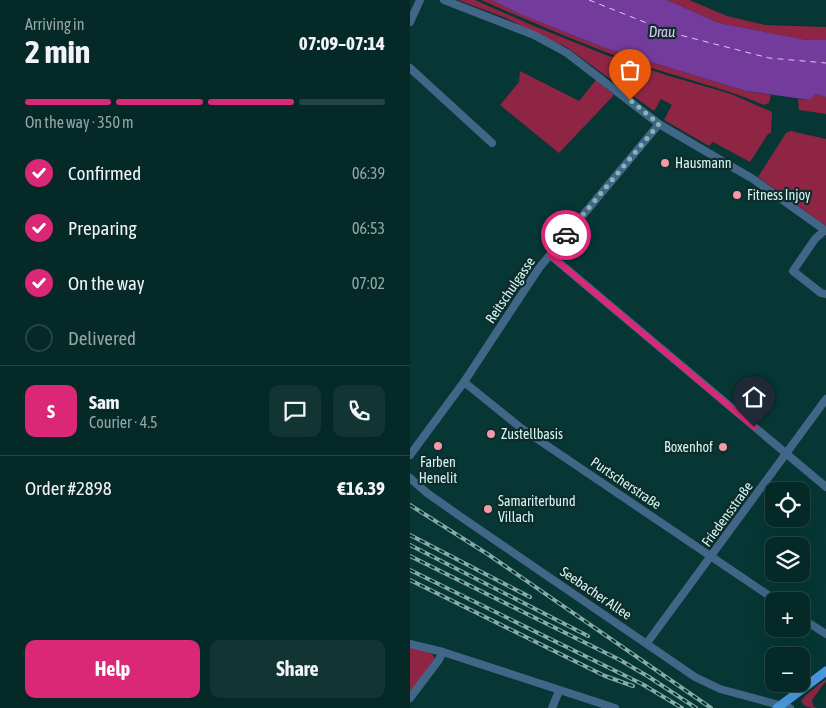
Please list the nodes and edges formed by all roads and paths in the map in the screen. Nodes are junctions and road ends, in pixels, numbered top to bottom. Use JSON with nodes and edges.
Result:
{"nodes":[{"id":1,"x":420,"y":0,"type":"edge"},
{"id":2,"x":444,"y":0,"type":"edge"},
{"id":3,"x":410,"y":22,"type":"edge"},
{"id":4,"x":410,"y":68,"type":"edge"},
{"id":5,"x":659,"y":124,"type":"junction"},
{"id":6,"x":492,"y":143,"type":"dead end"},
{"id":7,"x":826,"y":230,"type":"edge"},
{"id":8,"x":550,"y":255,"type":"junction"},
{"id":9,"x":826,"y":294,"type":"edge"},
{"id":10,"x":464,"y":382,"type":"junction"},
{"id":11,"x":826,"y":399,"type":"edge"},
{"id":12,"x":786,"y":454,"type":"junction"},
{"id":13,"x":410,"y":455,"type":"edge"},
{"id":14,"x":410,"y":478,"type":"edge"},
{"id":15,"x":826,"y":487,"type":"edge"},
{"id":16,"x":711,"y":556,"type":"junction"},
{"id":17,"x":765,"y":593,"type":"edge"},
{"id":18,"x":810,"y":624,"type":"edge"},
{"id":19,"x":826,"y":634,"type":"edge"},
{"id":20,"x":647,"y":643,"type":"junction"},
{"id":21,"x":410,"y":644,"type":"edge"},
{"id":22,"x":443,"y":652,"type":"junction"},
{"id":23,"x":826,"y":671,"type":"edge"},
{"id":24,"x":559,"y":691,"type":"junction"},
{"id":25,"x":410,"y":698,"type":"edge"},
{"id":26,"x":779,"y":707,"type":"edge"},
{"id":27,"x":552,"y":708,"type":"edge"},
{"id":28,"x":615,"y":708,"type":"edge"},
{"id":29,"x":790,"y":708,"type":"edge"}],
"edges":[{"from":1,"to":3,"type":"street"},
{"from":2,"to":5,"type":"street"},
{"from":4,"to":6,"type":"street"},
{"from":5,"to":7,"type":"street"},
{"from":5,"to":8,"type":"street","name":"Reitschulgasse"},
{"from":7,"to":9,"type":"street"},
{"from":8,"to":10,"type":"street","name":"Reitschulgasse"},
{"from":8,"to":12,"type":"street"},
{"from":10,"to":13,"type":"street","name":"Reitschulgasse"},
{"from":10,"to":16,"type":"street","name":"Purtscherstraße"},
{"from":11,"to":12,"type":"street","name":"Friedensstraße"},
{"from":12,"to":15,"type":"street"},
{"from":12,"to":16,"type":"street","name":"Friedensstraße"},
{"from":14,"to":20,"type":"street","name":"Seebacher Allee"},
{"from":16,"to":17,"type":"street","name":"Purtscherstraße"},
{"from":16,"to":20,"type":"street","name":"Friedensstraße"},
{"from":18,"to":19,"type":"street"},
{"from":20,"to":26,"type":"street","name":"Seebacher Allee"},
{"from":21,"to":22,"type":"street"},
{"from":22,"to":24,"type":"street"},
{"from":22,"to":25,"type":"street"},
{"from":23,"to":26,"type":"main road"},
{"from":24,"to":27,"type":"street"},
{"from":24,"to":28,"type":"street"},
{"from":26,"to":29,"type":"street","name":"Seebacher Allee"}]}
